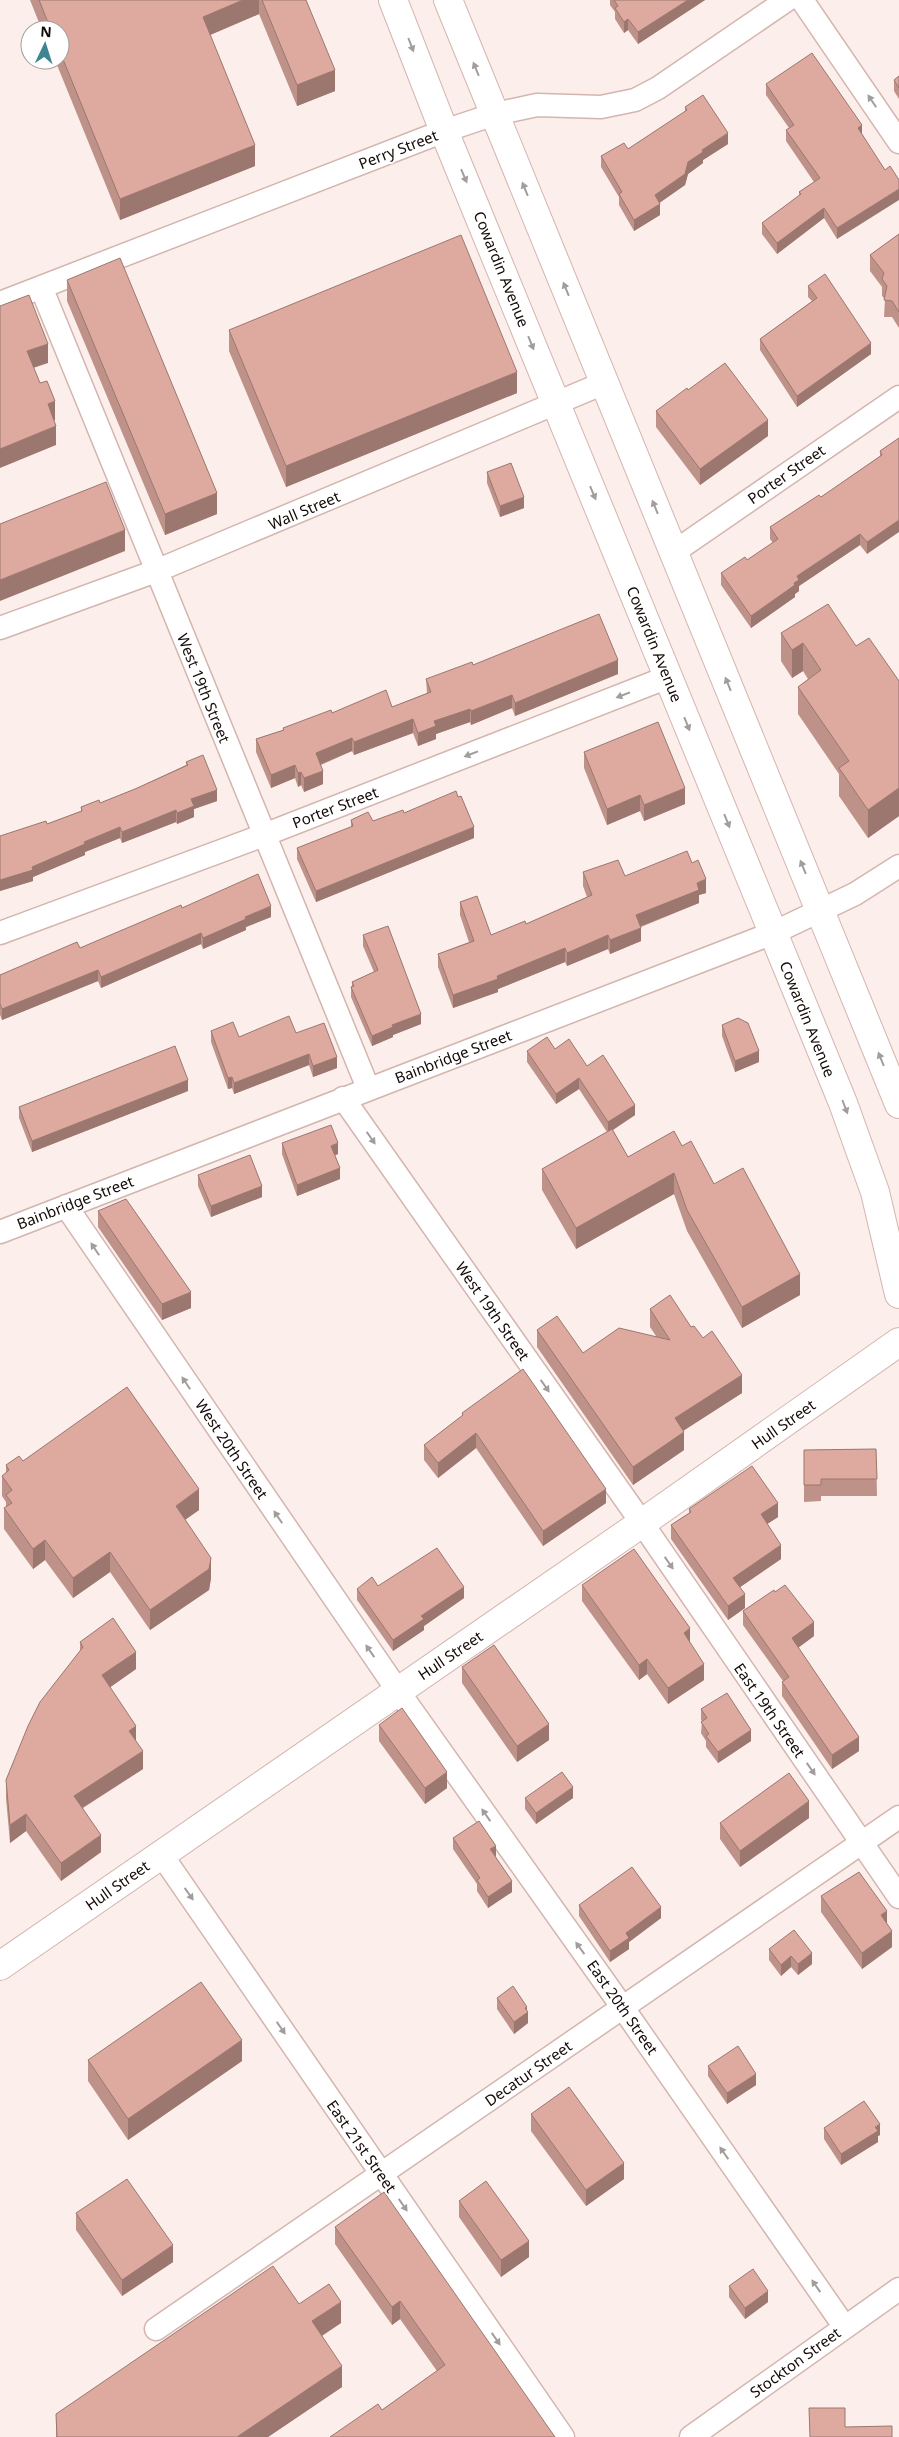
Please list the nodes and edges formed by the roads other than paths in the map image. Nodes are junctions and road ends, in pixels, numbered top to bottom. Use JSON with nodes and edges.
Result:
{"nodes":[{"id":1,"x":393,"y":0,"type":"edge"},
{"id":2,"x":448,"y":0,"type":"edge"},
{"id":3,"x":787,"y":0,"type":"edge"},
{"id":4,"x":802,"y":0,"type":"edge"},
{"id":5,"x":495,"y":114,"type":"junction"},
{"id":6,"x":444,"y":131,"type":"junction"},
{"id":7,"x":899,"y":142,"type":"edge"},
{"id":8,"x":41,"y":287,"type":"junction"},
{"id":9,"x":0,"y":303,"type":"edge"},
{"id":10,"x":604,"y":383,"type":"junction"},
{"id":11,"x":899,"y":397,"type":"edge"},
{"id":12,"x":556,"y":404,"type":"junction"},
{"id":13,"x":674,"y":552,"type":"junction"},
{"id":14,"x":156,"y":572,"type":"junction"},
{"id":15,"x":0,"y":628,"type":"edge"},
{"id":16,"x":668,"y":677,"type":"junction"},
{"id":17,"x":264,"y":835,"type":"junction"},
{"id":18,"x":899,"y":866,"type":"edge"},
{"id":19,"x":821,"y":912,"type":"junction"},
{"id":20,"x":0,"y":933,"type":"edge"},
{"id":21,"x":773,"y":933,"type":"junction"},
{"id":22,"x":368,"y":1088,"type":"junction"},
{"id":23,"x":343,"y":1098,"type":"junction"},
{"id":24,"x":899,"y":1104,"type":"edge"},
{"id":25,"x":66,"y":1206,"type":"junction"},
{"id":26,"x":0,"y":1232,"type":"edge"},
{"id":27,"x":899,"y":1294,"type":"edge"},
{"id":28,"x":899,"y":1342,"type":"edge"},
{"id":29,"x":642,"y":1523,"type":"junction"},
{"id":30,"x":398,"y":1691,"type":"junction"},
{"id":31,"x":899,"y":1817,"type":"edge"},
{"id":32,"x":862,"y":1843,"type":"junction"},
{"id":33,"x":161,"y":1854,"type":"junction"},
{"id":34,"x":899,"y":1897,"type":"edge"},
{"id":35,"x":0,"y":1966,"type":"edge"},
{"id":36,"x":623,"y":2008,"type":"junction"},
{"id":37,"x":382,"y":2174,"type":"junction"},
{"id":38,"x":899,"y":2289,"type":"edge"},
{"id":39,"x":844,"y":2326,"type":"junction"},
{"id":40,"x":156,"y":2329,"type":"dead end"},
{"id":41,"x":563,"y":2437,"type":"edge"},
{"id":42,"x":691,"y":2437,"type":"edge"}],
"edges":[{"from":1,"to":6,"type":"main road","name":"Cowardin Avenue","one_way":true},
{"from":5,"to":2,"type":"main road","one_way":true},
{"from":3,"to":5,"type":"street","name":"Perry Street"},
{"from":7,"to":4,"type":"street","one_way":true},
{"from":5,"to":6,"type":"street","name":"Perry Street"},
{"from":10,"to":5,"type":"main road","one_way":true},
{"from":6,"to":8,"type":"street","name":"Perry Street"},
{"from":6,"to":12,"type":"main road","name":"Cowardin Avenue","one_way":true},
{"from":8,"to":9,"type":"street","name":"Perry Street"},
{"from":8,"to":14,"type":"street","name":"West 19th Street"},
{"from":10,"to":12,"type":"street","name":"Wall Street"},
{"from":13,"to":10,"type":"main road","one_way":true},
{"from":11,"to":13,"type":"street","name":"Porter Street"},
{"from":12,"to":14,"type":"street","name":"Wall Street"},
{"from":12,"to":16,"type":"main road","name":"Cowardin Avenue","one_way":true},
{"from":19,"to":13,"type":"main road","one_way":true},
{"from":14,"to":15,"type":"street","name":"Wall Street"},
{"from":14,"to":17,"type":"street","name":"West 19th Street"},
{"from":16,"to":17,"type":"street","name":"Porter Street","one_way":true},
{"from":16,"to":21,"type":"main road","name":"Cowardin Avenue","one_way":true},
{"from":17,"to":20,"type":"street","name":"Porter Street"},
{"from":17,"to":22,"type":"street","name":"West 19th Street"},
{"from":18,"to":19,"type":"street","name":"Bainbridge Street"},
{"from":19,"to":21,"type":"street","name":"Bainbridge Street"},
{"from":24,"to":19,"type":"main road","one_way":true},
{"from":21,"to":22,"type":"street","name":"Bainbridge Street"},
{"from":21,"to":27,"type":"main road","name":"Cowardin Avenue","one_way":true},
{"from":22,"to":23,"type":"street","name":"Bainbridge Street"},
{"from":23,"to":25,"type":"street","name":"Bainbridge Street"},
{"from":23,"to":29,"type":"street","name":"West 19th Street","one_way":true},
{"from":25,"to":26,"type":"street","name":"Bainbridge Street"},
{"from":30,"to":25,"type":"street","name":"West 20th Street","one_way":true},
{"from":28,"to":29,"type":"main road","name":"Hull Street"},
{"from":29,"to":30,"type":"main road","name":"Hull Street"},
{"from":29,"to":32,"type":"street","name":"East 19th Street","one_way":true},
{"from":30,"to":33,"type":"main road","name":"Hull Street"},
{"from":36,"to":30,"type":"street","name":"East 20th Street","one_way":true},
{"from":31,"to":32,"type":"street","name":"Decatur Street"},
{"from":32,"to":34,"type":"street","name":"East 19th Street"},
{"from":32,"to":36,"type":"street","name":"Decatur Street"},
{"from":33,"to":35,"type":"main road","name":"Hull Street"},
{"from":33,"to":37,"type":"street","name":"East 21st Street","one_way":true},
{"from":36,"to":37,"type":"street","name":"Decatur Street"},
{"from":39,"to":36,"type":"street","name":"East 20th Street","one_way":true},
{"from":37,"to":40,"type":"street","name":"Decatur Street"},
{"from":37,"to":41,"type":"street","name":"East 21st Street","one_way":true},
{"from":38,"to":39,"type":"street","name":"Stockton Street"},
{"from":39,"to":42,"type":"street","name":"Stockton Street"}]}
